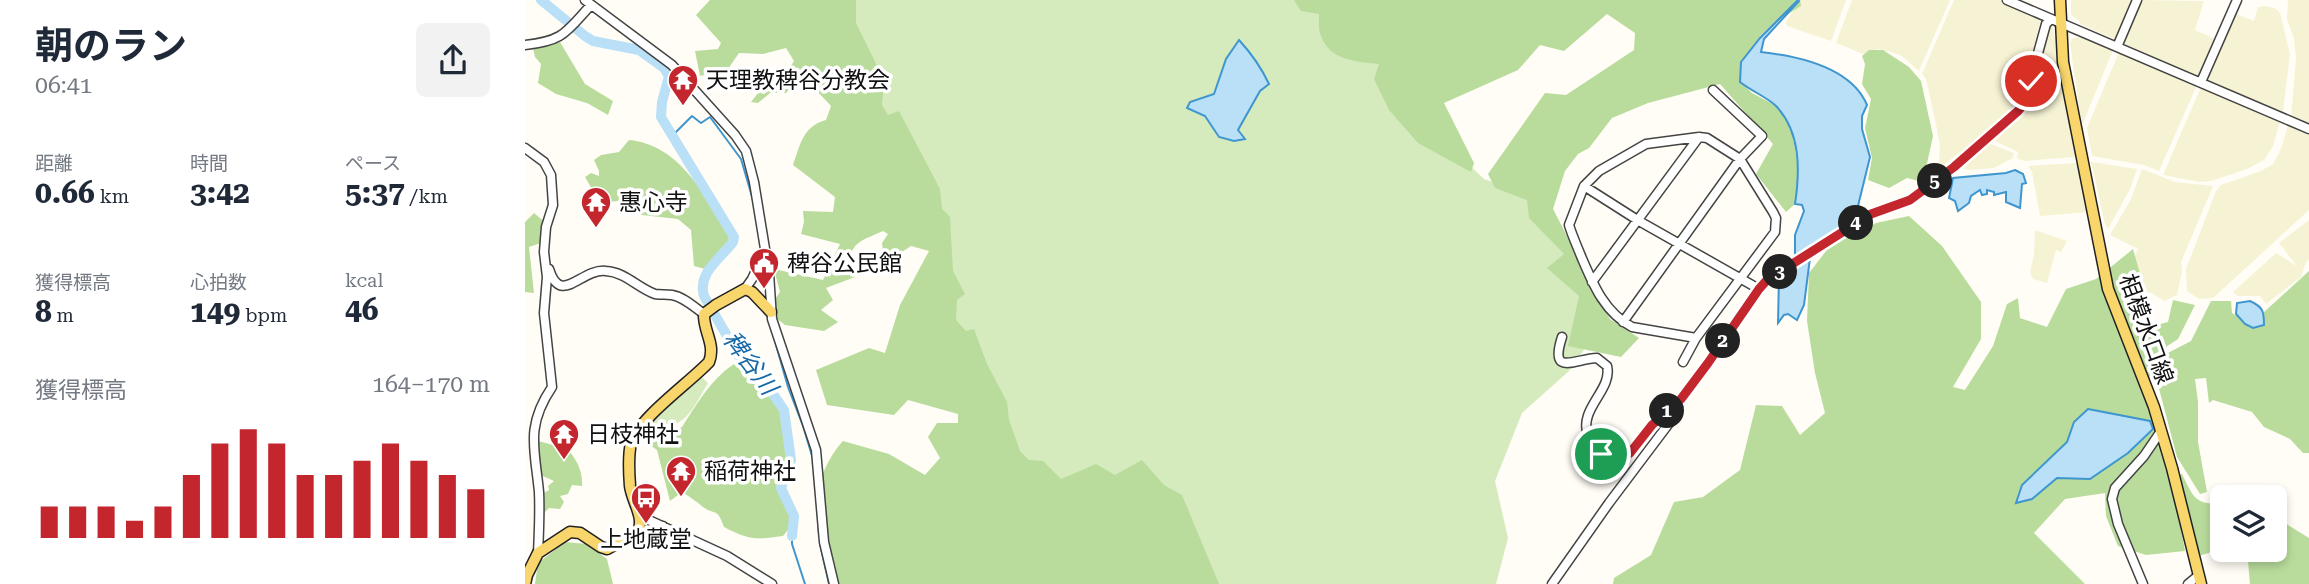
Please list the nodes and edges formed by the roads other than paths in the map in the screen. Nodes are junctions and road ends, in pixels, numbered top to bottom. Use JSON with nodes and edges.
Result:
{"nodes":[{"id":1,"x":2007,"y":0,"type":"edge"},
{"id":2,"x":2060,"y":0,"type":"edge"},
{"id":3,"x":2137,"y":0,"type":"edge"},
{"id":4,"x":2237,"y":0,"type":"edge"},
{"id":5,"x":588,"y":2,"type":"edge"},
{"id":6,"x":2055,"y":21,"type":"junction"},
{"id":7,"x":525,"y":44,"type":"edge"},
{"id":8,"x":2117,"y":47,"type":"junction"},
{"id":9,"x":2201,"y":82,"type":"junction"},
{"id":10,"x":1713,"y":90,"type":"dead end"},
{"id":11,"x":2309,"y":129,"type":"edge"},
{"id":12,"x":1699,"y":137,"type":"junction"},
{"id":13,"x":525,"y":148,"type":"edge"},
{"id":14,"x":1740,"y":159,"type":"junction"},
{"id":15,"x":1584,"y":186,"type":"junction"},
{"id":16,"x":1639,"y":221,"type":"junction"},
{"id":17,"x":1680,"y":245,"type":"junction"},
{"id":18,"x":765,"y":251,"type":"junction"},
{"id":19,"x":545,"y":264,"type":"junction"},
{"id":20,"x":1740,"y":280,"type":"junction"},
{"id":21,"x":1592,"y":282,"type":"junction"},
{"id":22,"x":745,"y":289,"type":"junction"},
{"id":23,"x":1759,"y":289,"type":"junction"},
{"id":24,"x":709,"y":310,"type":"junction"},
{"id":25,"x":771,"y":312,"type":"junction"},
{"id":26,"x":1623,"y":322,"type":"junction"},
{"id":27,"x":1562,"y":337,"type":"dead end"},
{"id":28,"x":1696,"y":338,"type":"junction"},
{"id":29,"x":1683,"y":362,"type":"dead end"},
{"id":30,"x":1681,"y":399,"type":"junction"},
{"id":31,"x":2161,"y":431,"type":"junction"},
{"id":32,"x":640,"y":516,"type":"junction"},
{"id":33,"x":663,"y":526,"type":"junction"},
{"id":34,"x":635,"y":536,"type":"junction"},
{"id":35,"x":538,"y":553,"type":"junction"},
{"id":36,"x":526,"y":578,"type":"edge"},
{"id":37,"x":2200,"y":579,"type":"edge"},
{"id":38,"x":772,"y":584,"type":"edge"},
{"id":39,"x":834,"y":584,"type":"edge"},
{"id":40,"x":1552,"y":584,"type":"edge"},
{"id":41,"x":2143,"y":584,"type":"edge"},
{"id":42,"x":2188,"y":584,"type":"edge"}],
"edges":[{"from":1,"to":6,"type":"street"},
{"from":2,"to":6,"type":"main road","name":"相模水口線"},
{"from":3,"to":8,"type":"street"},
{"from":4,"to":9,"type":"street"},
{"from":5,"to":7,"type":"street"},
{"from":5,"to":18,"type":"street"},
{"from":6,"to":8,"type":"street"},
{"from":6,"to":23,"type":"street"},
{"from":6,"to":31,"type":"main road","name":"相模水口線"},
{"from":8,"to":9,"type":"street"},
{"from":9,"to":11,"type":"street"},
{"from":10,"to":14,"type":"street"},
{"from":12,"to":14,"type":"street"},
{"from":12,"to":15,"type":"street"},
{"from":12,"to":16,"type":"street"},
{"from":13,"to":19,"type":"street"},
{"from":14,"to":17,"type":"street"},
{"from":14,"to":20,"type":"street"},
{"from":15,"to":16,"type":"street"},
{"from":15,"to":21,"type":"street"},
{"from":16,"to":17,"type":"street"},
{"from":16,"to":21,"type":"street"},
{"from":17,"to":20,"type":"street"},
{"from":17,"to":26,"type":"street"},
{"from":18,"to":22,"type":"street"},
{"from":18,"to":25,"type":"street"},
{"from":19,"to":24,"type":"street"},
{"from":19,"to":35,"type":"street"},
{"from":20,"to":23,"type":"street"},
{"from":20,"to":28,"type":"street"},
{"from":21,"to":26,"type":"street"},
{"from":22,"to":24,"type":"main road"},
{"from":22,"to":25,"type":"main road"},
{"from":23,"to":30,"type":"street"},
{"from":24,"to":32,"type":"main road"},
{"from":25,"to":39,"type":"street"},
{"from":26,"to":28,"type":"street"},
{"from":27,"to":30,"type":"street"},
{"from":28,"to":29,"type":"street"},
{"from":30,"to":40,"type":"street"},
{"from":31,"to":37,"type":"main road","name":"相模水口線"},
{"from":31,"to":41,"type":"street"},
{"from":32,"to":33,"type":"street"},
{"from":32,"to":34,"type":"main road"},
{"from":33,"to":34,"type":"street"},
{"from":33,"to":38,"type":"street"},
{"from":34,"to":35,"type":"main road"},
{"from":35,"to":36,"type":"main road"},
{"from":37,"to":42,"type":"street"}]}
